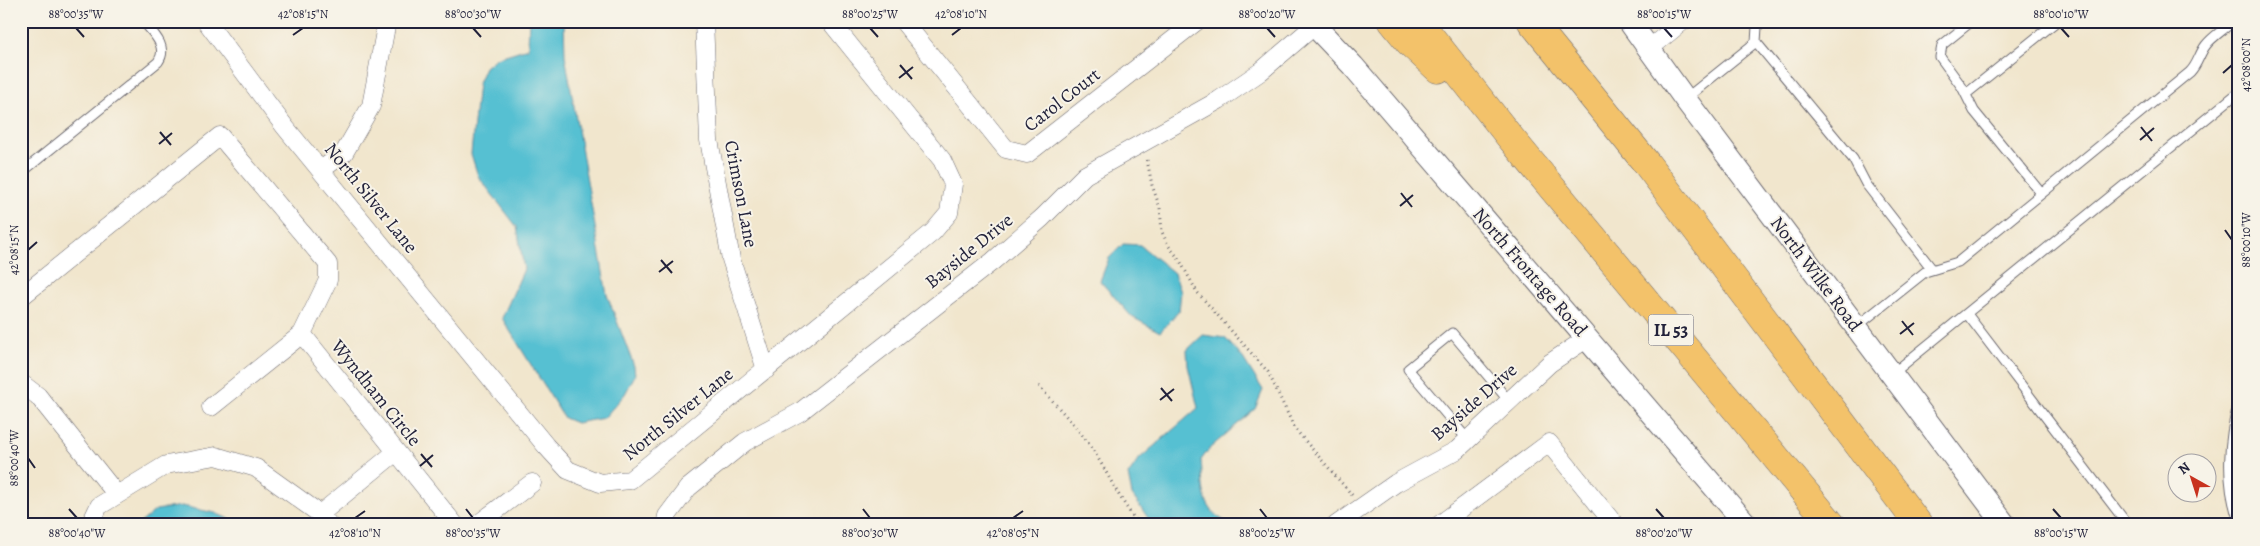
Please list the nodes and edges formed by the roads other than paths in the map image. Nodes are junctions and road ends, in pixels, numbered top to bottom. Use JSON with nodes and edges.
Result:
{"nodes":[{"id":1,"x":143,"y":21,"type":"edge"},
{"id":2,"x":206,"y":21,"type":"edge"},
{"id":3,"x":387,"y":21,"type":"edge"},
{"id":4,"x":704,"y":21,"type":"edge"},
{"id":5,"x":830,"y":21,"type":"edge"},
{"id":6,"x":903,"y":21,"type":"edge"},
{"id":7,"x":1197,"y":21,"type":"edge"},
{"id":8,"x":1392,"y":21,"type":"edge"},
{"id":9,"x":1418,"y":21,"type":"edge"},
{"id":10,"x":1531,"y":21,"type":"edge"},
{"id":11,"x":1553,"y":21,"type":"edge"},
{"id":12,"x":1629,"y":21,"type":"edge"},
{"id":13,"x":1683,"y":21,"type":"edge"},
{"id":14,"x":1761,"y":21,"type":"edge"},
{"id":15,"x":1972,"y":21,"type":"edge"},
{"id":16,"x":2057,"y":21,"type":"edge"},
{"id":17,"x":2234,"y":21,"type":"edge"},
{"id":18,"x":1312,"y":24,"type":"edge"},
{"id":19,"x":1756,"y":42,"type":"junction"},
{"id":20,"x":1649,"y":48,"type":"junction"},
{"id":21,"x":2239,"y":92,"type":"edge"},
{"id":22,"x":1966,"y":94,"type":"junction"},
{"id":23,"x":1685,"y":99,"type":"junction"},
{"id":24,"x":1510,"y":136,"type":"junction"},
{"id":25,"x":1646,"y":164,"type":"junction"},
{"id":26,"x":321,"y":170,"type":"junction"},
{"id":27,"x":21,"y":174,"type":"edge"},
{"id":28,"x":2041,"y":193,"type":"junction"},
{"id":29,"x":1932,"y":270,"type":"junction"},
{"id":30,"x":21,"y":296,"type":"edge"},
{"id":31,"x":1967,"y":314,"type":"junction"},
{"id":32,"x":1856,"y":327,"type":"junction"},
{"id":33,"x":302,"y":334,"type":"junction"},
{"id":34,"x":1586,"y":338,"type":"junction"},
{"id":35,"x":766,"y":370,"type":"junction"},
{"id":36,"x":1892,"y":374,"type":"junction"},
{"id":37,"x":21,"y":383,"type":"edge"},
{"id":38,"x":1509,"y":401,"type":"junction"},
{"id":39,"x":2239,"y":402,"type":"edge"},
{"id":40,"x":211,"y":407,"type":"dead end"},
{"id":41,"x":1468,"y":440,"type":"junction"},
{"id":42,"x":396,"y":452,"type":"junction"},
{"id":43,"x":532,"y":483,"type":"dead end"},
{"id":44,"x":117,"y":495,"type":"junction"},
{"id":45,"x":324,"y":519,"type":"edge"},
{"id":46,"x":2239,"y":521,"type":"edge"},
{"id":47,"x":90,"y":525,"type":"edge"},
{"id":48,"x":455,"y":525,"type":"edge"},
{"id":49,"x":478,"y":525,"type":"edge"},
{"id":50,"x":665,"y":525,"type":"edge"},
{"id":51,"x":1336,"y":525,"type":"edge"},
{"id":52,"x":1439,"y":525,"type":"edge"},
{"id":53,"x":1615,"y":525,"type":"edge"},
{"id":54,"x":1747,"y":525,"type":"edge"},
{"id":55,"x":1832,"y":525,"type":"edge"},
{"id":56,"x":1919,"y":525,"type":"edge"},
{"id":57,"x":2005,"y":525,"type":"edge"},
{"id":58,"x":2128,"y":525,"type":"edge"}],
"edges":[{"from":1,"to":27,"type":"lane"},
{"from":2,"to":26,"type":"street","name":"North Silver Lane"},
{"from":3,"to":26,"type":"street"},
{"from":4,"to":35,"type":"street","name":"Crimson Lane"},
{"from":5,"to":35,"type":"street","name":"North Silver Lane"},
{"from":6,"to":7,"type":"street","name":"Carol Court"},
{"from":8,"to":24,"type":"highway","number":"IL 53"},
{"from":9,"to":24,"type":"highway"},
{"from":10,"to":25,"type":"highway"},
{"from":11,"to":25,"type":"highway"},
{"from":12,"to":20,"type":"street","name":"North Wilke Road"},
{"from":13,"to":20,"type":"street"},
{"from":14,"to":19,"type":"lane"},
{"from":15,"to":22,"type":"lane"},
{"from":16,"to":22,"type":"lane"},
{"from":17,"to":28,"type":"lane"},
{"from":18,"to":34,"type":"street","name":"North Frontage Road"},
{"from":18,"to":50,"type":"street","name":"Bayside Drive"},
{"from":19,"to":23,"type":"lane"},
{"from":19,"to":29,"type":"lane"},
{"from":20,"to":23,"type":"street","name":"North Wilke Road"},
{"from":21,"to":31,"type":"lane"},
{"from":22,"to":28,"type":"lane"},
{"from":23,"to":32,"type":"street","name":"North Wilke Road"},
{"from":24,"to":55,"type":"highway","number":"IL 53"},
{"from":25,"to":56,"type":"highway"},
{"from":26,"to":35,"type":"street","name":"North Silver Lane"},
{"from":28,"to":29,"type":"lane"},
{"from":29,"to":32,"type":"lane"},
{"from":30,"to":33,"type":"street"},
{"from":31,"to":36,"type":"lane"},
{"from":31,"to":58,"type":"lane"},
{"from":32,"to":36,"type":"street","name":"North Wilke Road"},
{"from":33,"to":40,"type":"street"},
{"from":33,"to":42,"type":"street","name":"Wyndham Circle"},
{"from":34,"to":38,"type":"street","name":"Bayside Drive"},
{"from":34,"to":54,"type":"street","name":"North Frontage Road"},
{"from":36,"to":57,"type":"street","name":"North Wilke Road"},
{"from":37,"to":44,"type":"street"},
{"from":38,"to":41,"type":"street","name":"Bayside Drive"},
{"from":38,"to":41,"type":"lane"},
{"from":39,"to":46,"type":"lane"},
{"from":41,"to":51,"type":"street","name":"Bayside Drive"},
{"from":42,"to":45,"type":"street"},
{"from":42,"to":48,"type":"street","name":"Wyndham Circle"},
{"from":43,"to":49,"type":"street"},
{"from":44,"to":45,"type":"street"},
{"from":44,"to":47,"type":"street"},
{"from":52,"to":53,"type":"street"}]}
